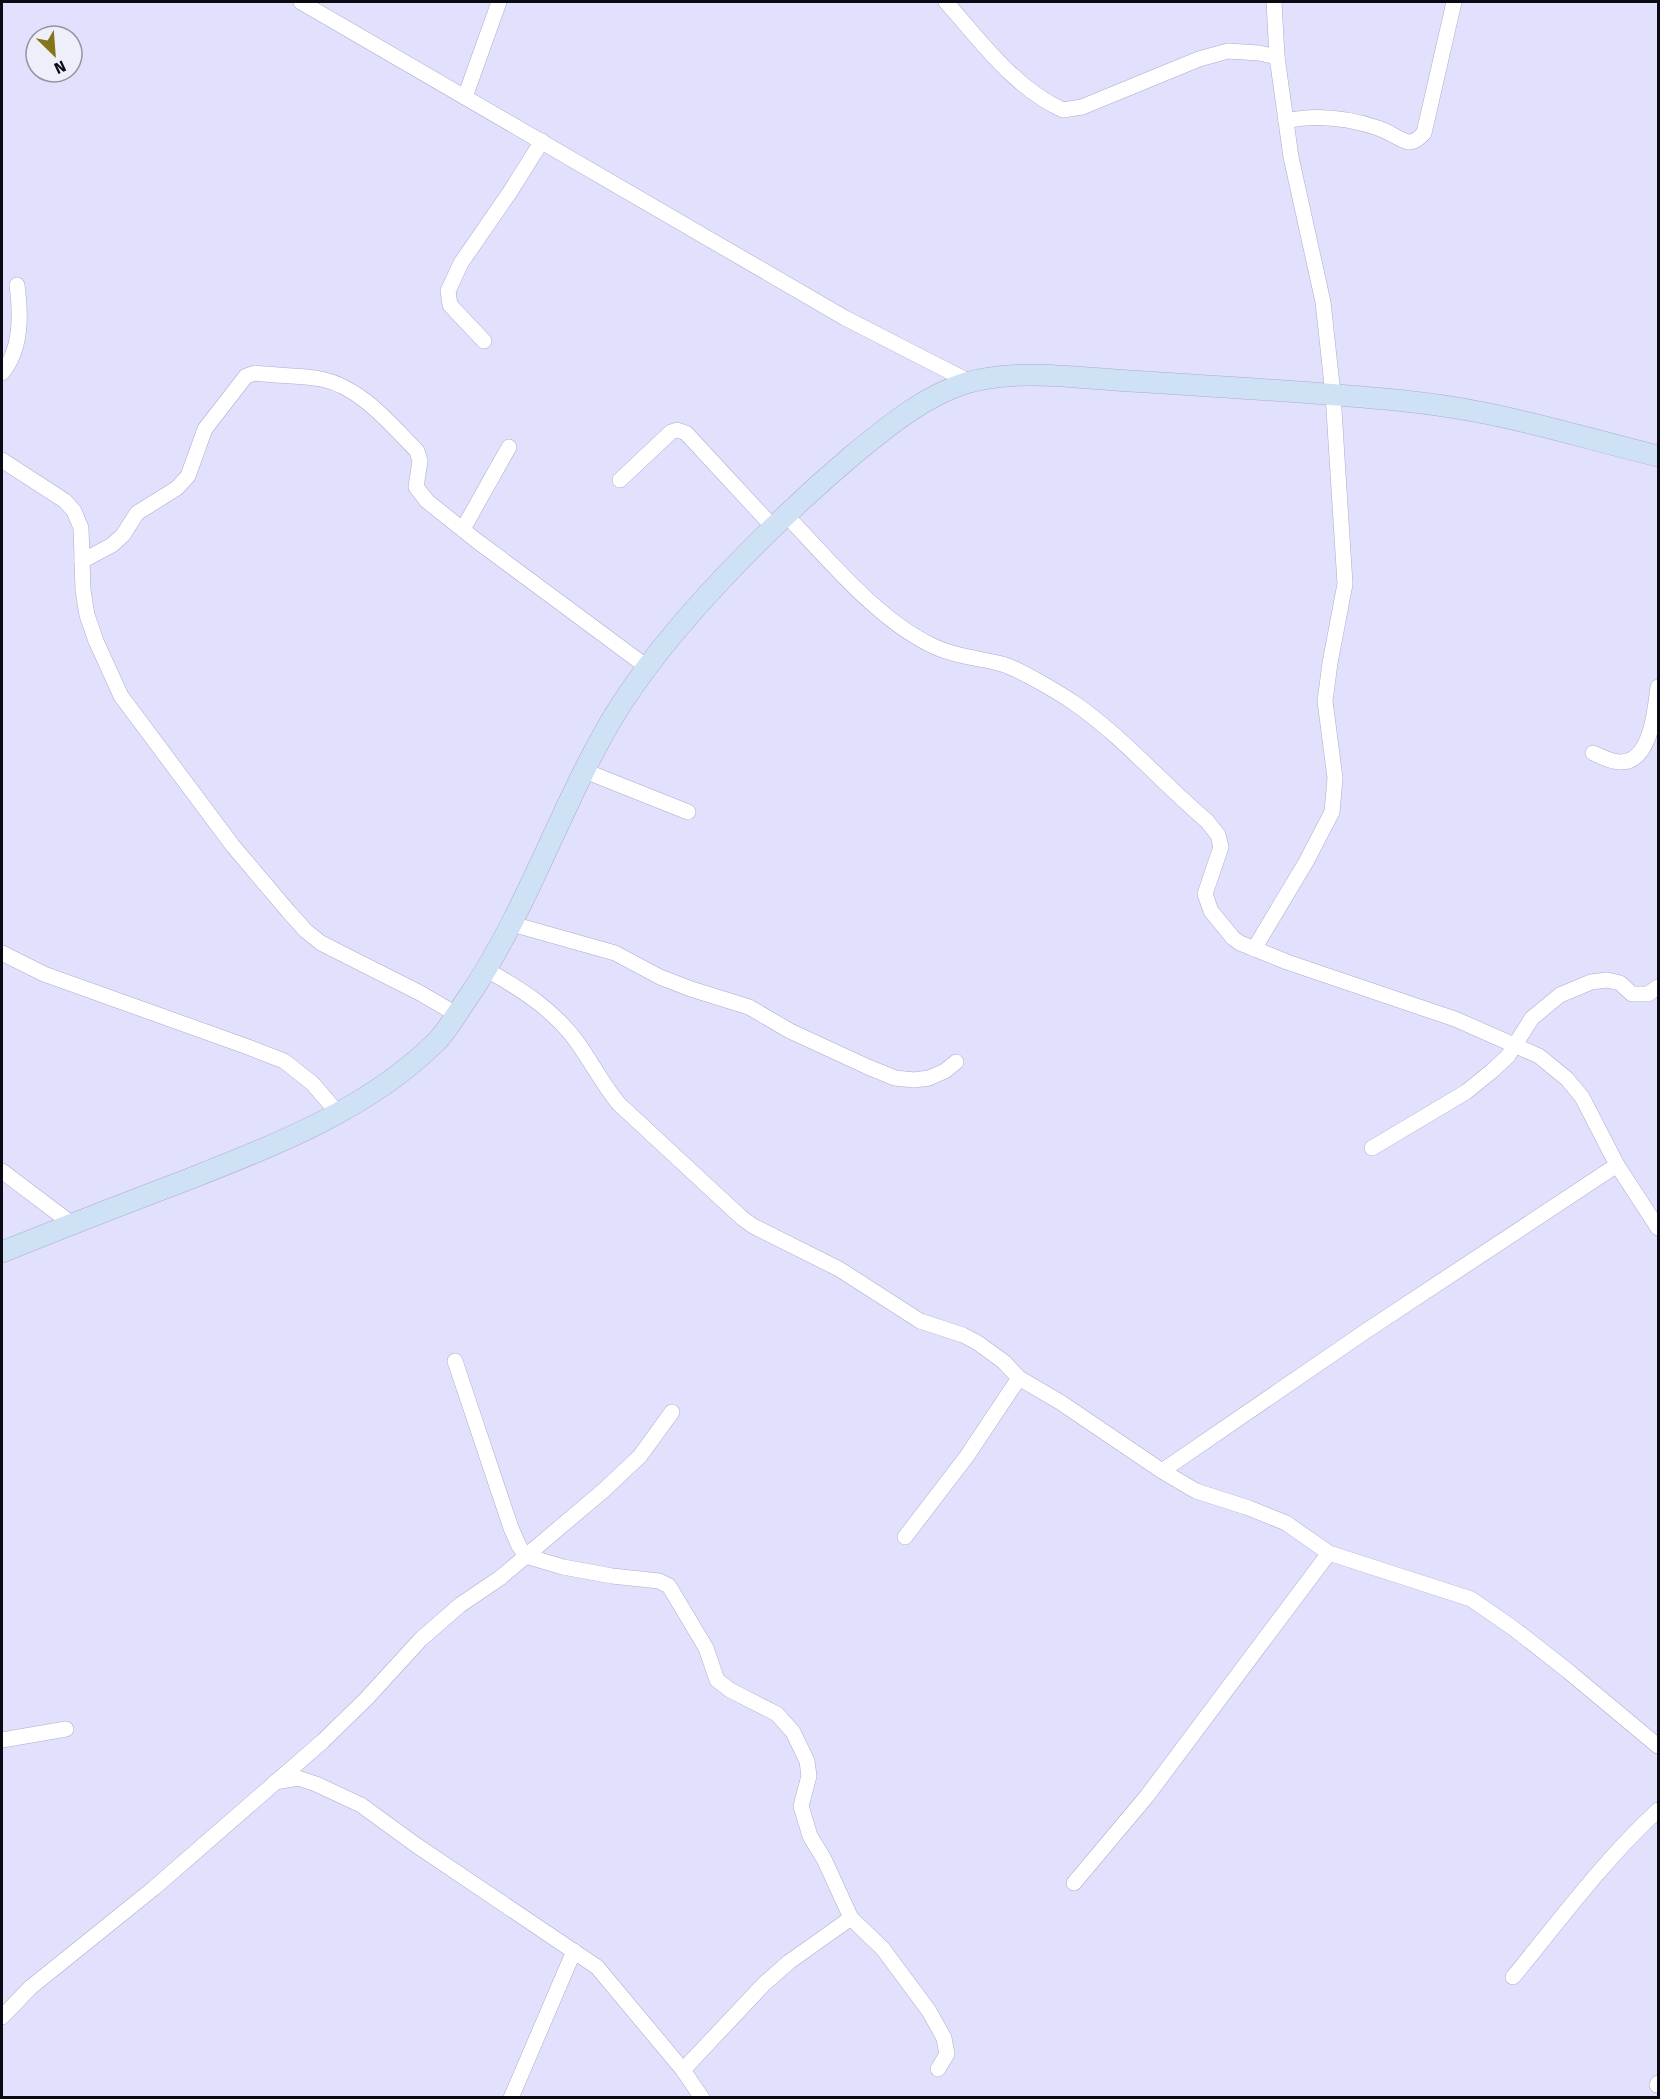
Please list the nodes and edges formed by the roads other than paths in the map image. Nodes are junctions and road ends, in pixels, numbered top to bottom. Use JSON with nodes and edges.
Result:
{"nodes":[{"id":1,"x":301,"y":2,"type":"edge"},
{"id":2,"x":499,"y":2,"type":"edge"},
{"id":3,"x":946,"y":2,"type":"edge"},
{"id":4,"x":1274,"y":2,"type":"edge"},
{"id":5,"x":1454,"y":2,"type":"edge"},
{"id":6,"x":1277,"y":57,"type":"junction"},
{"id":7,"x":465,"y":97,"type":"junction"},
{"id":8,"x":1286,"y":121,"type":"junction"},
{"id":9,"x":542,"y":141,"type":"junction"},
{"id":10,"x":17,"y":285,"type":"dead end"},
{"id":11,"x":484,"y":341,"type":"dead end"},
{"id":12,"x":2,"y":373,"type":"edge"},
{"id":13,"x":970,"y":382,"type":"junction"},
{"id":14,"x":1333,"y":394,"type":"junction"},
{"id":15,"x":508,"y":447,"type":"dead end"},
{"id":16,"x":1659,"y":456,"type":"edge"},
{"id":17,"x":2,"y":460,"type":"edge"},
{"id":18,"x":620,"y":480,"type":"dead end"},
{"id":19,"x":779,"y":521,"type":"junction"},
{"id":20,"x":463,"y":529,"type":"junction"},
{"id":21,"x":82,"y":561,"type":"junction"},
{"id":22,"x":647,"y":667,"type":"junction"},
{"id":23,"x":1659,"y":687,"type":"edge"},
{"id":24,"x":1593,"y":753,"type":"dead end"},
{"id":25,"x":585,"y":771,"type":"junction"},
{"id":26,"x":688,"y":812,"type":"dead end"},
{"id":27,"x":512,"y":924,"type":"junction"},
{"id":28,"x":1254,"y":949,"type":"junction"},
{"id":29,"x":2,"y":953,"type":"edge"},
{"id":30,"x":487,"y":970,"type":"junction"},
{"id":31,"x":1659,"y":987,"type":"edge"},
{"id":32,"x":456,"y":1014,"type":"junction"},
{"id":33,"x":1515,"y":1045,"type":"junction"},
{"id":34,"x":956,"y":1062,"type":"dead end"},
{"id":35,"x":338,"y":1113,"type":"junction"},
{"id":36,"x":1372,"y":1148,"type":"dead end"},
{"id":37,"x":1617,"y":1164,"type":"junction"},
{"id":38,"x":2,"y":1171,"type":"edge"},
{"id":39,"x":1652,"y":1205,"type":"edge"},
{"id":40,"x":72,"y":1224,"type":"junction"},
{"id":41,"x":1659,"y":1228,"type":"edge"},
{"id":42,"x":2,"y":1252,"type":"edge"},
{"id":43,"x":455,"y":1361,"type":"dead end"},
{"id":44,"x":1019,"y":1377,"type":"junction"},
{"id":45,"x":672,"y":1412,"type":"dead end"},
{"id":46,"x":1162,"y":1471,"type":"junction"},
{"id":47,"x":905,"y":1537,"type":"dead end"},
{"id":48,"x":1329,"y":1553,"type":"junction"},
{"id":49,"x":526,"y":1556,"type":"junction"},
{"id":50,"x":66,"y":1729,"type":"dead end"},
{"id":51,"x":2,"y":1740,"type":"edge"},
{"id":52,"x":1659,"y":1746,"type":"edge"},
{"id":53,"x":275,"y":1782,"type":"junction"},
{"id":54,"x":1659,"y":1810,"type":"edge"},
{"id":55,"x":1074,"y":1883,"type":"dead end"},
{"id":56,"x":851,"y":1918,"type":"junction"},
{"id":57,"x":574,"y":1951,"type":"junction"},
{"id":58,"x":1513,"y":1977,"type":"dead end"},
{"id":59,"x":2,"y":2017,"type":"edge"},
{"id":60,"x":938,"y":2069,"type":"dead end"},
{"id":61,"x":683,"y":2070,"type":"junction"},
{"id":62,"x":512,"y":2097,"type":"edge"},
{"id":63,"x":702,"y":2097,"type":"edge"}],
"edges":[{"from":1,"to":7,"type":"street"},
{"from":2,"to":7,"type":"street"},
{"from":3,"to":6,"type":"street"},
{"from":4,"to":6,"type":"street"},
{"from":5,"to":8,"type":"street"},
{"from":6,"to":8,"type":"street"},
{"from":7,"to":9,"type":"street"},
{"from":8,"to":14,"type":"street"},
{"from":9,"to":11,"type":"street"},
{"from":9,"to":13,"type":"street"},
{"from":10,"to":12,"type":"street"},
{"from":13,"to":14,"type":"street"},
{"from":13,"to":19,"type":"street"},
{"from":14,"to":16,"type":"street"},
{"from":14,"to":28,"type":"street"},
{"from":15,"to":20,"type":"street"},
{"from":17,"to":21,"type":"street"},
{"from":18,"to":19,"type":"street"},
{"from":19,"to":22,"type":"street"},
{"from":19,"to":28,"type":"street"},
{"from":20,"to":21,"type":"street"},
{"from":20,"to":22,"type":"street"},
{"from":21,"to":32,"type":"street"},
{"from":22,"to":25,"type":"street"},
{"from":23,"to":24,"type":"street"},
{"from":25,"to":26,"type":"street"},
{"from":25,"to":27,"type":"street"},
{"from":27,"to":30,"type":"street"},
{"from":27,"to":34,"type":"street"},
{"from":28,"to":33,"type":"street"},
{"from":29,"to":35,"type":"street"},
{"from":30,"to":32,"type":"street"},
{"from":30,"to":44,"type":"street"},
{"from":31,"to":33,"type":"street"},
{"from":32,"to":35,"type":"street"},
{"from":33,"to":36,"type":"street"},
{"from":33,"to":37,"type":"street"},
{"from":35,"to":40,"type":"street"},
{"from":37,"to":39,"type":"street"},
{"from":37,"to":46,"type":"street"},
{"from":38,"to":40,"type":"street"},
{"from":39,"to":41,"type":"street"},
{"from":40,"to":42,"type":"street"},
{"from":43,"to":49,"type":"street"},
{"from":44,"to":46,"type":"street"},
{"from":44,"to":47,"type":"street"},
{"from":45,"to":49,"type":"street"},
{"from":46,"to":48,"type":"street"},
{"from":48,"to":52,"type":"street"},
{"from":48,"to":55,"type":"street"},
{"from":49,"to":53,"type":"street"},
{"from":49,"to":56,"type":"street"},
{"from":50,"to":51,"type":"street"},
{"from":53,"to":57,"type":"street"},
{"from":53,"to":59,"type":"street"},
{"from":54,"to":58,"type":"street"},
{"from":56,"to":60,"type":"street"},
{"from":56,"to":61,"type":"street"},
{"from":57,"to":61,"type":"street"},
{"from":57,"to":62,"type":"street"},
{"from":61,"to":63,"type":"street"}]}
